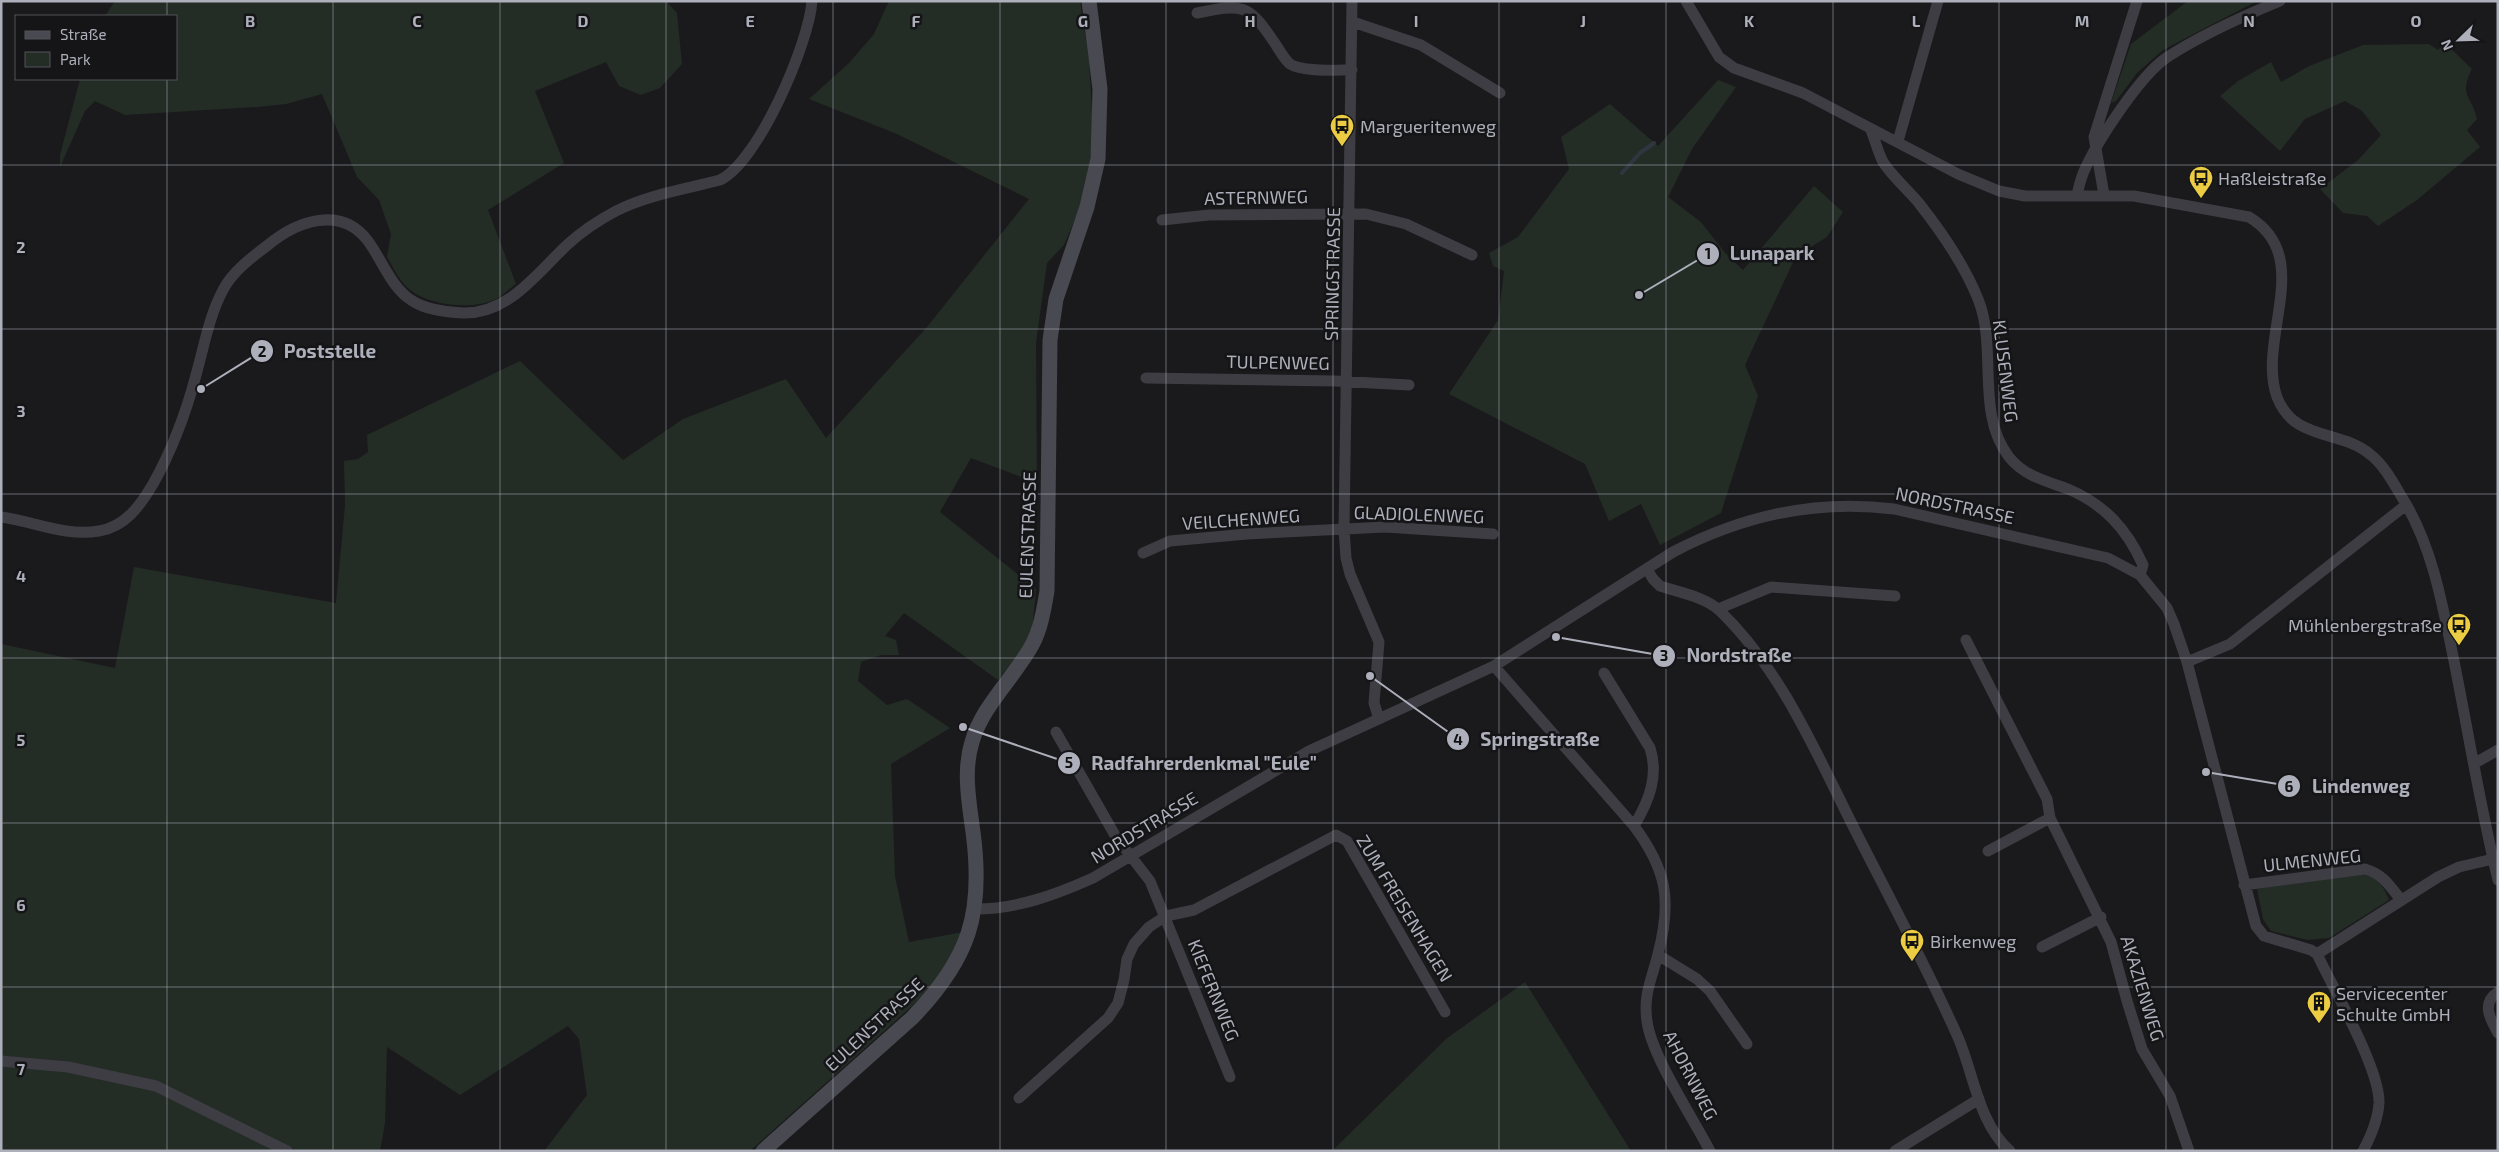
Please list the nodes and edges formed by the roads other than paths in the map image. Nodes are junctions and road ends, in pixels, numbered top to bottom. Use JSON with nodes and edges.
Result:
{"nodes":[{"id":1,"x":812,"y":1,"type":"edge"},
{"id":2,"x":1089,"y":1,"type":"edge"},
{"id":3,"x":1352,"y":1,"type":"edge"},
{"id":4,"x":1686,"y":1,"type":"edge"},
{"id":5,"x":1938,"y":1,"type":"edge"},
{"id":6,"x":2137,"y":1,"type":"edge"},
{"id":7,"x":2280,"y":1,"type":"edge"},
{"id":8,"x":1197,"y":13,"type":"dead end"},
{"id":9,"x":1353,"y":22,"type":"junction"},
{"id":10,"x":1352,"y":70,"type":"junction"},
{"id":11,"x":1500,"y":93,"type":"dead end"},
{"id":12,"x":1871,"y":130,"type":"junction"},
{"id":13,"x":1898,"y":141,"type":"junction"},
{"id":14,"x":2095,"y":152,"type":"junction"},
{"id":15,"x":2104,"y":194,"type":"junction"},
{"id":16,"x":2077,"y":195,"type":"junction"},
{"id":17,"x":1350,"y":213,"type":"junction"},
{"id":18,"x":1162,"y":220,"type":"dead end"},
{"id":19,"x":1472,"y":255,"type":"dead end"},
{"id":20,"x":1146,"y":378,"type":"dead end"},
{"id":21,"x":1347,"y":381,"type":"junction"},
{"id":22,"x":1409,"y":385,"type":"dead end"},
{"id":23,"x":2406,"y":505,"type":"junction"},
{"id":24,"x":1,"y":517,"type":"edge"},
{"id":25,"x":1344,"y":529,"type":"junction"},
{"id":26,"x":1493,"y":534,"type":"dead end"},
{"id":27,"x":1143,"y":553,"type":"dead end"},
{"id":28,"x":1647,"y":569,"type":"junction"},
{"id":29,"x":2140,"y":575,"type":"junction"},
{"id":30,"x":1896,"y":596,"type":"dead end"},
{"id":31,"x":1718,"y":609,"type":"junction"},
{"id":32,"x":1966,"y":640,"type":"dead end"},
{"id":33,"x":2187,"y":662,"type":"junction"},
{"id":34,"x":1494,"y":666,"type":"junction"},
{"id":35,"x":1604,"y":673,"type":"dead end"},
{"id":36,"x":1379,"y":720,"type":"junction"},
{"id":37,"x":1056,"y":732,"type":"dead end"},
{"id":38,"x":2498,"y":750,"type":"edge"},
{"id":39,"x":2475,"y":763,"type":"junction"},
{"id":40,"x":2050,"y":818,"type":"junction"},
{"id":41,"x":1634,"y":826,"type":"junction"},
{"id":42,"x":1988,"y":850,"type":"dead end"},
{"id":43,"x":1131,"y":856,"type":"junction"},
{"id":44,"x":2493,"y":859,"type":"junction"},
{"id":45,"x":2498,"y":880,"type":"edge"},
{"id":46,"x":2244,"y":885,"type":"junction"},
{"id":47,"x":2401,"y":900,"type":"junction"},
{"id":48,"x":974,"y":910,"type":"junction"},
{"id":49,"x":1166,"y":916,"type":"junction"},
{"id":50,"x":2101,"y":917,"type":"junction"},
{"id":51,"x":2042,"y":947,"type":"dead end"},
{"id":52,"x":2317,"y":954,"type":"junction"},
{"id":53,"x":1658,"y":955,"type":"junction"},
{"id":54,"x":2498,"y":992,"type":"edge"},
{"id":55,"x":1445,"y":1012,"type":"dead end"},
{"id":56,"x":2498,"y":1033,"type":"edge"},
{"id":57,"x":1747,"y":1044,"type":"dead end"},
{"id":58,"x":1,"y":1061,"type":"edge"},
{"id":59,"x":1230,"y":1077,"type":"dead end"},
{"id":60,"x":1019,"y":1098,"type":"dead end"},
{"id":61,"x":1979,"y":1099,"type":"junction"},
{"id":62,"x":288,"y":1151,"type":"edge"},
{"id":63,"x":763,"y":1151,"type":"edge"},
{"id":64,"x":1710,"y":1151,"type":"edge"},
{"id":65,"x":1895,"y":1151,"type":"edge"},
{"id":66,"x":2010,"y":1151,"type":"edge"},
{"id":67,"x":2189,"y":1151,"type":"edge"},
{"id":68,"x":2363,"y":1151,"type":"edge"}],
"edges":[{"from":1,"to":24,"type":"street"},
{"from":2,"to":48,"type":"main road","name":"EULENSTRASSE"},
{"from":3,"to":9,"type":"street","name":"SPRINGSTRASSE"},
{"from":4,"to":12,"type":"street"},
{"from":5,"to":13,"type":"street"},
{"from":6,"to":14,"type":"street"},
{"from":7,"to":14,"type":"street"},
{"from":8,"to":10,"type":"street"},
{"from":9,"to":10,"type":"street","name":"SPRINGSTRASSE"},
{"from":9,"to":11,"type":"street"},
{"from":10,"to":17,"type":"street","name":"SPRINGSTRASSE"},
{"from":12,"to":13,"type":"street"},
{"from":12,"to":29,"type":"street","name":"KLUSENWEG"},
{"from":13,"to":16,"type":"street"},
{"from":14,"to":15,"type":"street"},
{"from":14,"to":16,"type":"street"},
{"from":15,"to":16,"type":"street"},
{"from":15,"to":23,"type":"street"},
{"from":17,"to":18,"type":"street","name":"ASTERNWEG"},
{"from":17,"to":19,"type":"street","name":"ASTERNWEG"},
{"from":17,"to":21,"type":"street","name":"SPRINGSTRASSE"},
{"from":20,"to":21,"type":"street","name":"TULPENWEG"},
{"from":21,"to":22,"type":"street","name":"TULPENWEG"},
{"from":21,"to":25,"type":"street","name":"SPRINGSTRASSE"},
{"from":23,"to":33,"type":"street"},
{"from":23,"to":39,"type":"street"},
{"from":25,"to":26,"type":"street","name":"GLADIOLENWEG"},
{"from":25,"to":27,"type":"street","name":"VEILCHENWEG"},
{"from":25,"to":36,"type":"street","name":"SPRINGSTRASSE"},
{"from":28,"to":29,"type":"street","name":"NORDSTRASSE"},
{"from":28,"to":31,"type":"street"},
{"from":28,"to":34,"type":"street","name":"NORDSTRASSE"},
{"from":29,"to":33,"type":"street","name":"NORDSTRASSE"},
{"from":30,"to":31,"type":"street"},
{"from":31,"to":61,"type":"street"},
{"from":32,"to":40,"type":"street","name":"AKAZIENWEG"},
{"from":33,"to":46,"type":"street","name":"NORDSTRASSE"},
{"from":34,"to":36,"type":"street","name":"NORDSTRASSE"},
{"from":34,"to":41,"type":"street","name":"AHORNWEG"},
{"from":35,"to":41,"type":"street"},
{"from":36,"to":43,"type":"street","name":"NORDSTRASSE"},
{"from":37,"to":43,"type":"street","name":"KIEFERNWEG"},
{"from":38,"to":39,"type":"street"},
{"from":39,"to":44,"type":"street"},
{"from":40,"to":42,"type":"street"},
{"from":40,"to":50,"type":"street","name":"AKAZIENWEG"},
{"from":41,"to":53,"type":"street","name":"AHORNWEG"},
{"from":43,"to":48,"type":"street","name":"NORDSTRASSE"},
{"from":43,"to":49,"type":"street","name":"KIEFERNWEG"},
{"from":44,"to":45,"type":"street"},
{"from":44,"to":47,"type":"street"},
{"from":46,"to":47,"type":"street","name":"ULMENWEG"},
{"from":46,"to":52,"type":"street","name":"NORDSTRASSE"},
{"from":47,"to":52,"type":"street"},
{"from":48,"to":63,"type":"main road","name":"EULENSTRASSE"},
{"from":49,"to":55,"type":"street","name":"ZUM FREISENHAGEN"},
{"from":49,"to":59,"type":"street","name":"KIEFERNWEG"},
{"from":49,"to":60,"type":"street"},
{"from":50,"to":51,"type":"street"},
{"from":50,"to":67,"type":"street","name":"AKAZIENWEG"},
{"from":52,"to":68,"type":"street"},
{"from":53,"to":57,"type":"street"},
{"from":53,"to":64,"type":"street","name":"AHORNWEG"},
{"from":54,"to":56,"type":"street"},
{"from":58,"to":62,"type":"street"},
{"from":61,"to":65,"type":"street"},
{"from":61,"to":66,"type":"street"}]}
